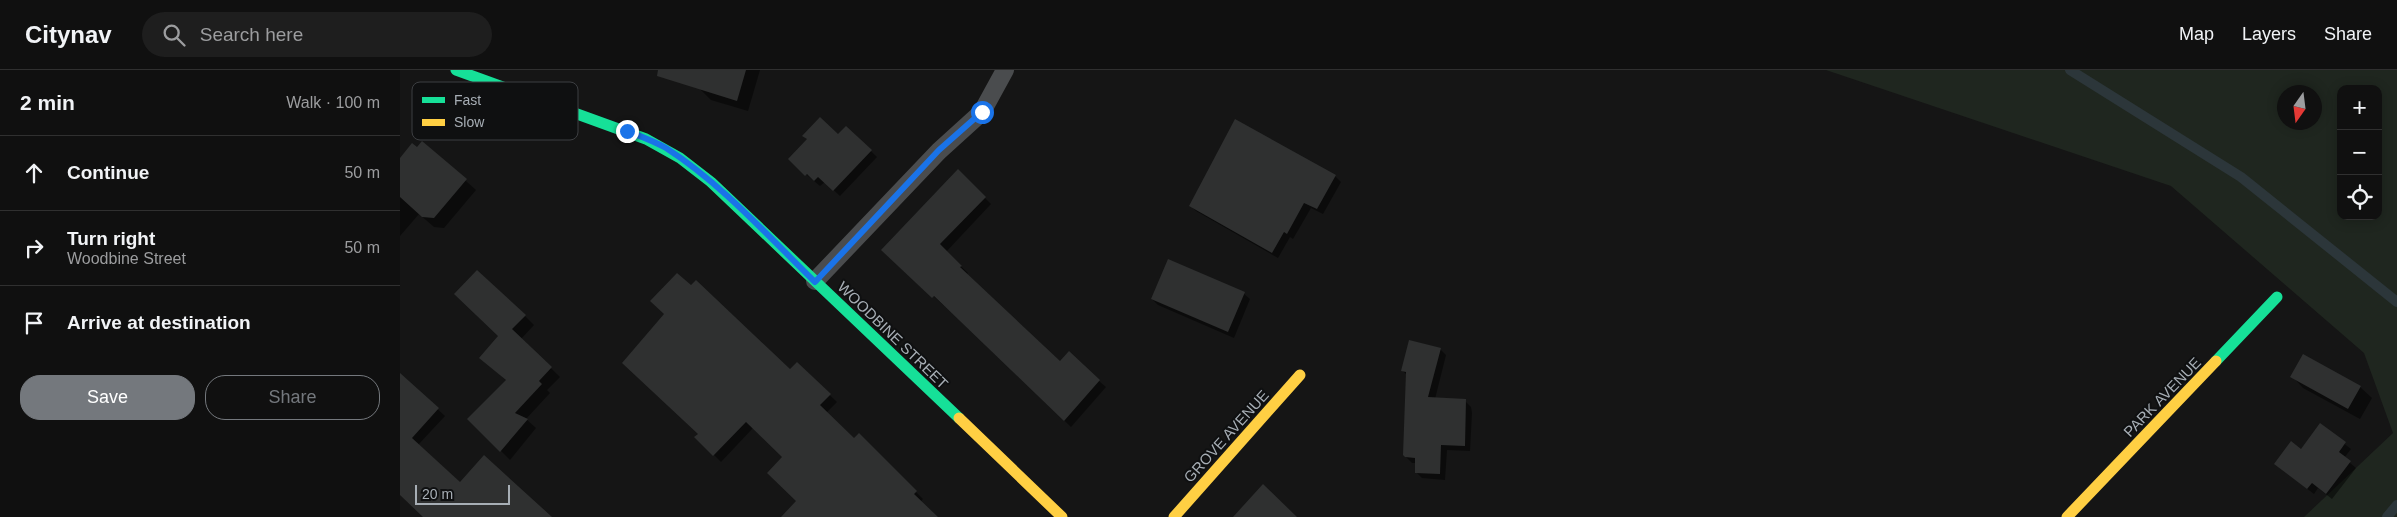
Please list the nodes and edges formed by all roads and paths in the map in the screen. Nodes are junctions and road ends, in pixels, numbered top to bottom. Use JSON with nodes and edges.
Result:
{"nodes":[{"id":1,"x":456,"y":70,"type":"edge"},
{"id":2,"x":1005,"y":70,"type":"edge"},
{"id":3,"x":491,"y":82,"type":"edge"},
{"id":4,"x":578,"y":113,"type":"edge"},
{"id":5,"x":815,"y":282,"type":"junction"},
{"id":6,"x":2277,"y":297,"type":"dead end"},
{"id":7,"x":1300,"y":376,"type":"dead end"},
{"id":8,"x":1062,"y":517,"type":"edge"},
{"id":9,"x":1174,"y":517,"type":"edge"},
{"id":10,"x":2067,"y":517,"type":"edge"}],
"edges":[{"from":1,"to":3,"type":"street","name":"WOODBINE STREET"},
{"from":2,"to":5,"type":"lane"},
{"from":4,"to":5,"type":"street","name":"WOODBINE STREET"},
{"from":5,"to":8,"type":"street","name":"WOODBINE STREET"},
{"from":6,"to":10,"type":"street","name":"PARK AVENUE"},
{"from":7,"to":9,"type":"street","name":"GROVE AVENUE"}]}
